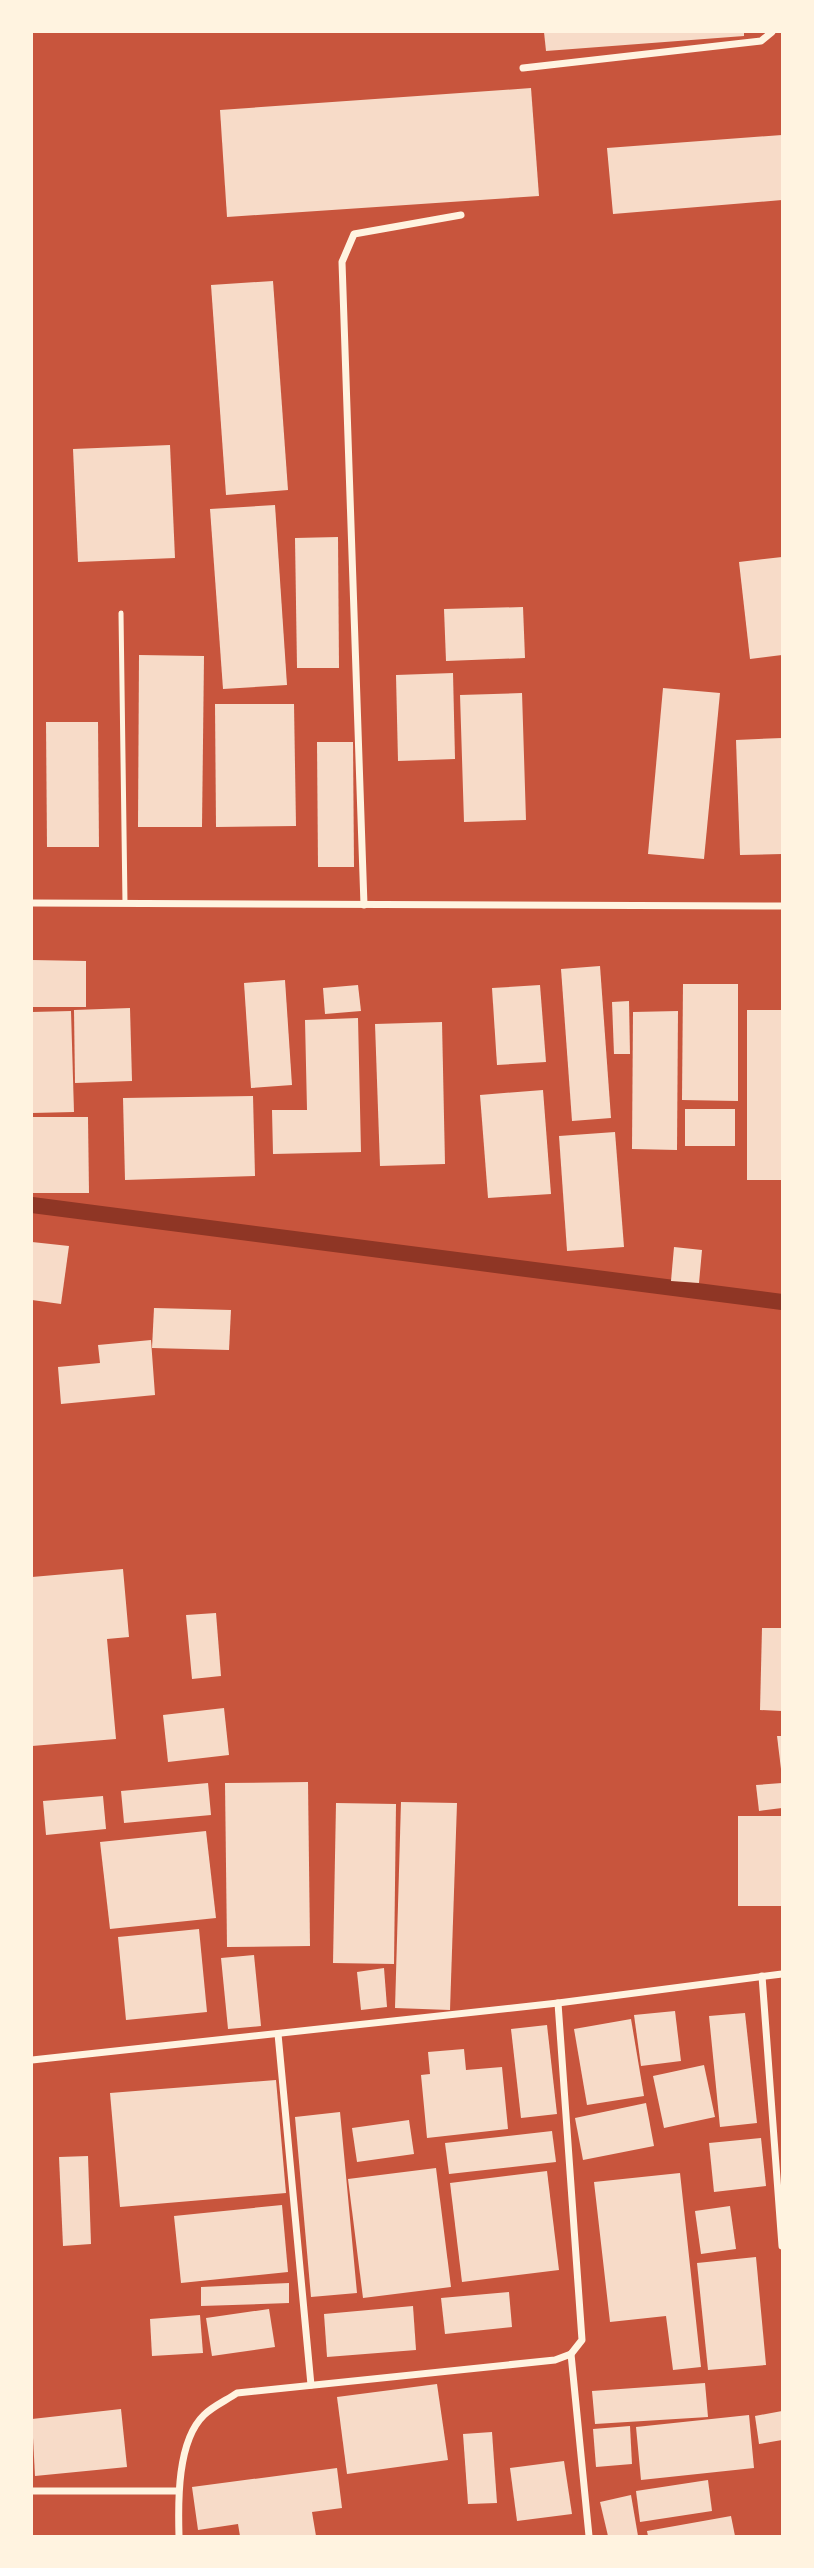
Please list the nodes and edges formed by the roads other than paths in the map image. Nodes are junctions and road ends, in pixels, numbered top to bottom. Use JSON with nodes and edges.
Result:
{"nodes":[{"id":1,"x":772,"y":32,"type":"edge"},
{"id":2,"x":523,"y":68,"type":"dead end"},
{"id":3,"x":461,"y":215,"type":"dead end"},
{"id":4,"x":121,"y":613,"type":"dead end"},
{"id":5,"x":32,"y":903,"type":"edge"},
{"id":6,"x":124,"y":903,"type":"junction"},
{"id":7,"x":364,"y":905,"type":"junction"},
{"id":8,"x":782,"y":906,"type":"edge"},
{"id":9,"x":782,"y":1974,"type":"edge"},
{"id":10,"x":762,"y":1976,"type":"junction"},
{"id":11,"x":558,"y":2003,"type":"junction"},
{"id":12,"x":278,"y":2034,"type":"junction"},
{"id":13,"x":32,"y":2060,"type":"edge"},
{"id":14,"x":782,"y":2246,"type":"edge"},
{"id":15,"x":571,"y":2354,"type":"junction"},
{"id":16,"x":311,"y":2385,"type":"junction"},
{"id":17,"x":32,"y":2491,"type":"edge"},
{"id":18,"x":178,"y":2491,"type":"junction"},
{"id":19,"x":179,"y":2536,"type":"edge"},
{"id":20,"x":589,"y":2536,"type":"edge"}],
"edges":[{"from":1,"to":2,"type":"street"},
{"from":3,"to":7,"type":"street"},
{"from":4,"to":6,"type":"lane"},
{"from":5,"to":6,"type":"street"},
{"from":6,"to":7,"type":"street"},
{"from":7,"to":8,"type":"street"},
{"from":9,"to":10,"type":"street"},
{"from":10,"to":11,"type":"street"},
{"from":10,"to":14,"type":"street"},
{"from":11,"to":12,"type":"street"},
{"from":11,"to":15,"type":"street"},
{"from":12,"to":13,"type":"street"},
{"from":12,"to":16,"type":"street"},
{"from":15,"to":16,"type":"street"},
{"from":15,"to":20,"type":"street"},
{"from":16,"to":18,"type":"street"},
{"from":17,"to":18,"type":"street"},
{"from":18,"to":19,"type":"street"}]}
